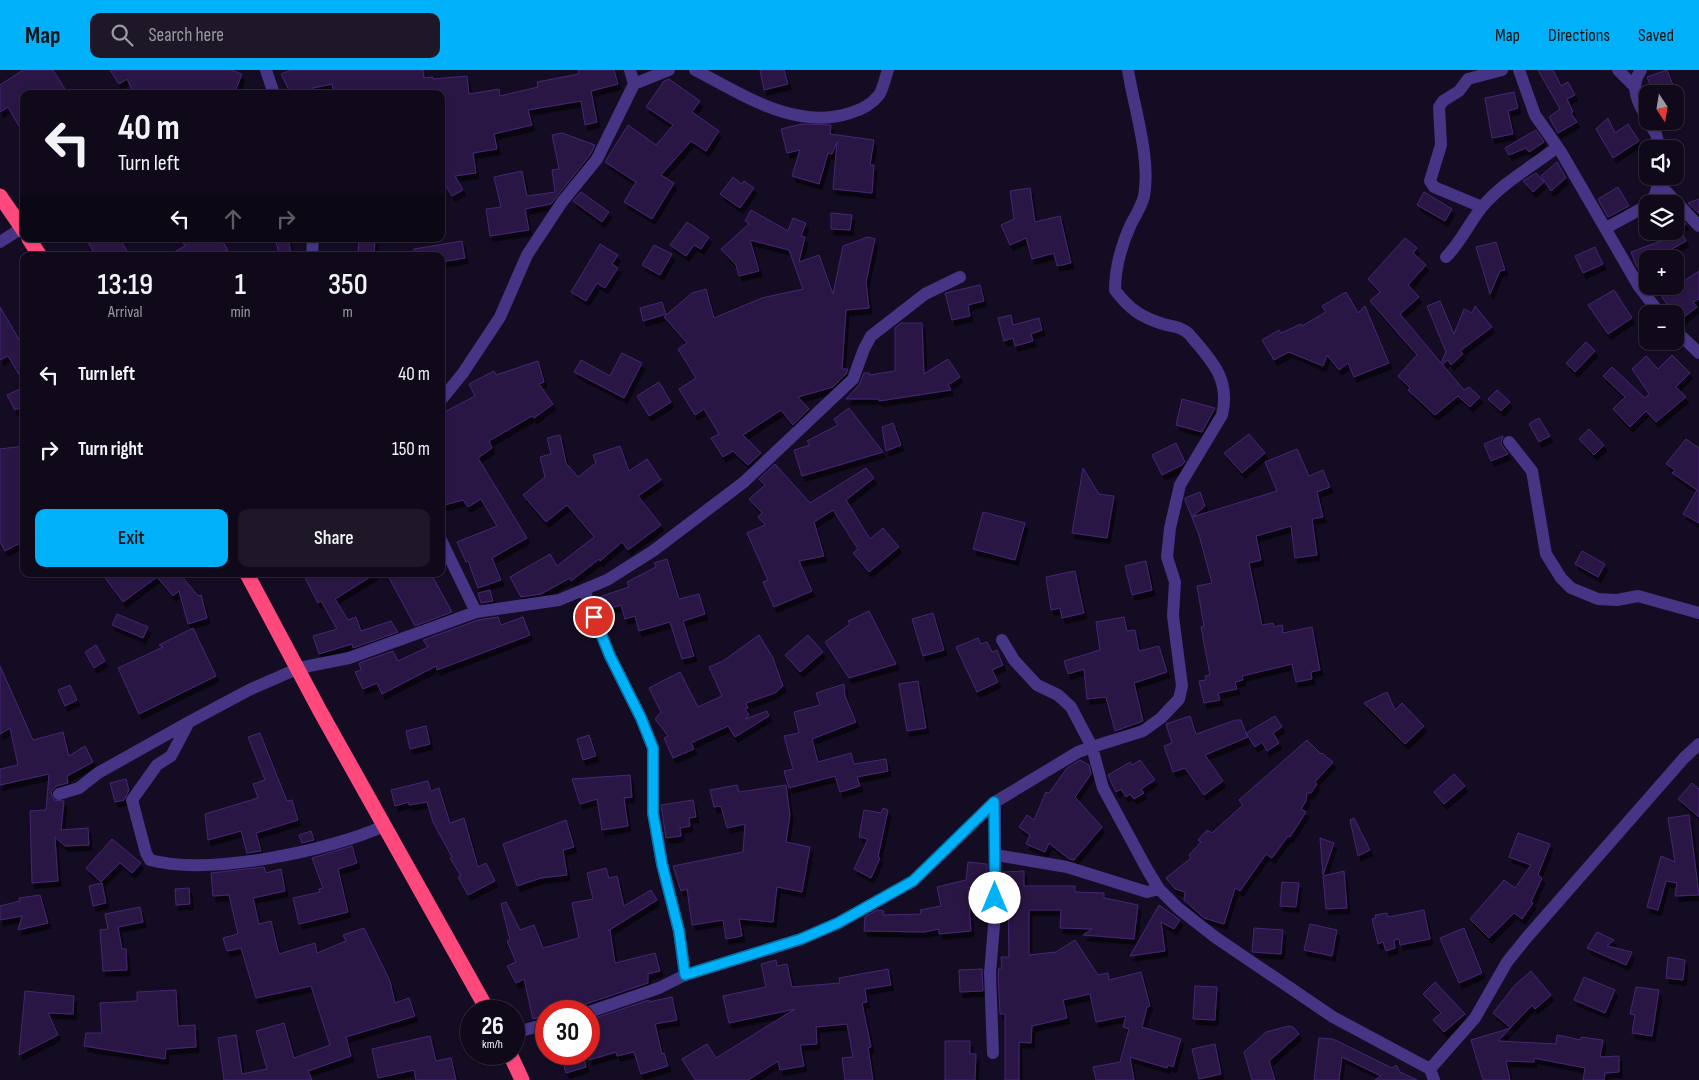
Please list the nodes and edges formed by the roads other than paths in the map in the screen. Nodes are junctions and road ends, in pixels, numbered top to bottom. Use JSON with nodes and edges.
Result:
{"nodes":[{"id":1,"x":266,"y":70,"type":"edge"},
{"id":2,"x":630,"y":70,"type":"edge"},
{"id":3,"x":669,"y":70,"type":"edge"},
{"id":4,"x":695,"y":70,"type":"edge"},
{"id":5,"x":888,"y":70,"type":"edge"},
{"id":6,"x":1128,"y":70,"type":"edge"},
{"id":7,"x":1502,"y":70,"type":"edge"},
{"id":8,"x":1519,"y":70,"type":"edge"},
{"id":9,"x":1618,"y":70,"type":"edge"},
{"id":10,"x":1641,"y":70,"type":"edge"},
{"id":11,"x":634,"y":84,"type":"junction"},
{"id":12,"x":1634,"y":86,"type":"junction"},
{"id":13,"x":273,"y":90,"type":"edge"},
{"id":14,"x":1639,"y":103,"type":"edge"},
{"id":15,"x":1557,"y":147,"type":"junction"},
{"id":16,"x":1664,"y":185,"type":"edge"},
{"id":17,"x":0,"y":196,"type":"edge"},
{"id":18,"x":1482,"y":207,"type":"junction"},
{"id":19,"x":1639,"y":209,"type":"edge"},
{"id":20,"x":20,"y":226,"type":"edge"},
{"id":21,"x":1699,"y":226,"type":"edge"},
{"id":22,"x":1606,"y":228,"type":"junction"},
{"id":23,"x":20,"y":235,"type":"edge"},
{"id":24,"x":0,"y":242,"type":"edge"},
{"id":25,"x":1446,"y":257,"type":"dead end"},
{"id":26,"x":960,"y":277,"type":"dead end"},
{"id":27,"x":1653,"y":305,"type":"edge"},
{"id":28,"x":1684,"y":339,"type":"edge"},
{"id":29,"x":1699,"y":353,"type":"edge"},
{"id":30,"x":445,"y":395,"type":"edge"},
{"id":31,"x":1509,"y":442,"type":"dead end"},
{"id":32,"x":445,"y":548,"type":"edge"},
{"id":33,"x":250,"y":577,"type":"edge"},
{"id":34,"x":584,"y":590,"type":"junction"},
{"id":35,"x":476,"y":612,"type":"junction"},
{"id":36,"x":1699,"y":613,"type":"edge"},
{"id":37,"x":1002,"y":640,"type":"dead end"},
{"id":38,"x":299,"y":668,"type":"junction"},
{"id":39,"x":189,"y":722,"type":"junction"},
{"id":40,"x":1699,"y":744,"type":"edge"},
{"id":41,"x":1092,"y":747,"type":"junction"},
{"id":42,"x":59,"y":794,"type":"dead end"},
{"id":43,"x":994,"y":802,"type":"junction"},
{"id":44,"x":384,"y":826,"type":"junction"},
{"id":45,"x":996,"y":855,"type":"junction"},
{"id":46,"x":1159,"y":889,"type":"junction"},
{"id":47,"x":685,"y":975,"type":"junction"},
{"id":48,"x":482,"y":1000,"type":"edge"},
{"id":49,"x":600,"y":1008,"type":"edge"},
{"id":50,"x":993,"y":1052,"type":"dead end"},
{"id":51,"x":515,"y":1065,"type":"edge"},
{"id":52,"x":1432,"y":1075,"type":"edge"},
{"id":53,"x":522,"y":1080,"type":"edge"}],
"edges":[{"from":1,"to":13,"type":"street"},
{"from":2,"to":11,"type":"street"},
{"from":3,"to":11,"type":"street"},
{"from":4,"to":5,"type":"street"},
{"from":6,"to":41,"type":"street"},
{"from":7,"to":18,"type":"street"},
{"from":8,"to":15,"type":"street"},
{"from":9,"to":12,"type":"street"},
{"from":10,"to":12,"type":"street"},
{"from":11,"to":30,"type":"street"},
{"from":12,"to":14,"type":"street"},
{"from":15,"to":18,"type":"street"},
{"from":15,"to":22,"type":"street"},
{"from":16,"to":21,"type":"street"},
{"from":17,"to":20,"type":"highway"},
{"from":18,"to":25,"type":"street"},
{"from":19,"to":22,"type":"street"},
{"from":22,"to":27,"type":"street"},
{"from":23,"to":24,"type":"street"},
{"from":26,"to":34,"type":"street"},
{"from":28,"to":29,"type":"street"},
{"from":31,"to":36,"type":"street"},
{"from":32,"to":35,"type":"street"},
{"from":33,"to":38,"type":"highway"},
{"from":34,"to":35,"type":"street"},
{"from":34,"to":47,"type":"street"},
{"from":35,"to":38,"type":"street"},
{"from":37,"to":41,"type":"street"},
{"from":38,"to":39,"type":"street"},
{"from":38,"to":44,"type":"highway"},
{"from":39,"to":42,"type":"street"},
{"from":39,"to":44,"type":"street"},
{"from":40,"to":52,"type":"street"},
{"from":41,"to":43,"type":"street"},
{"from":41,"to":46,"type":"street"},
{"from":43,"to":45,"type":"street"},
{"from":43,"to":47,"type":"street"},
{"from":44,"to":48,"type":"highway"},
{"from":45,"to":46,"type":"street"},
{"from":45,"to":50,"type":"street"},
{"from":46,"to":52,"type":"street"},
{"from":47,"to":49,"type":"street"},
{"from":51,"to":53,"type":"highway"}]}
